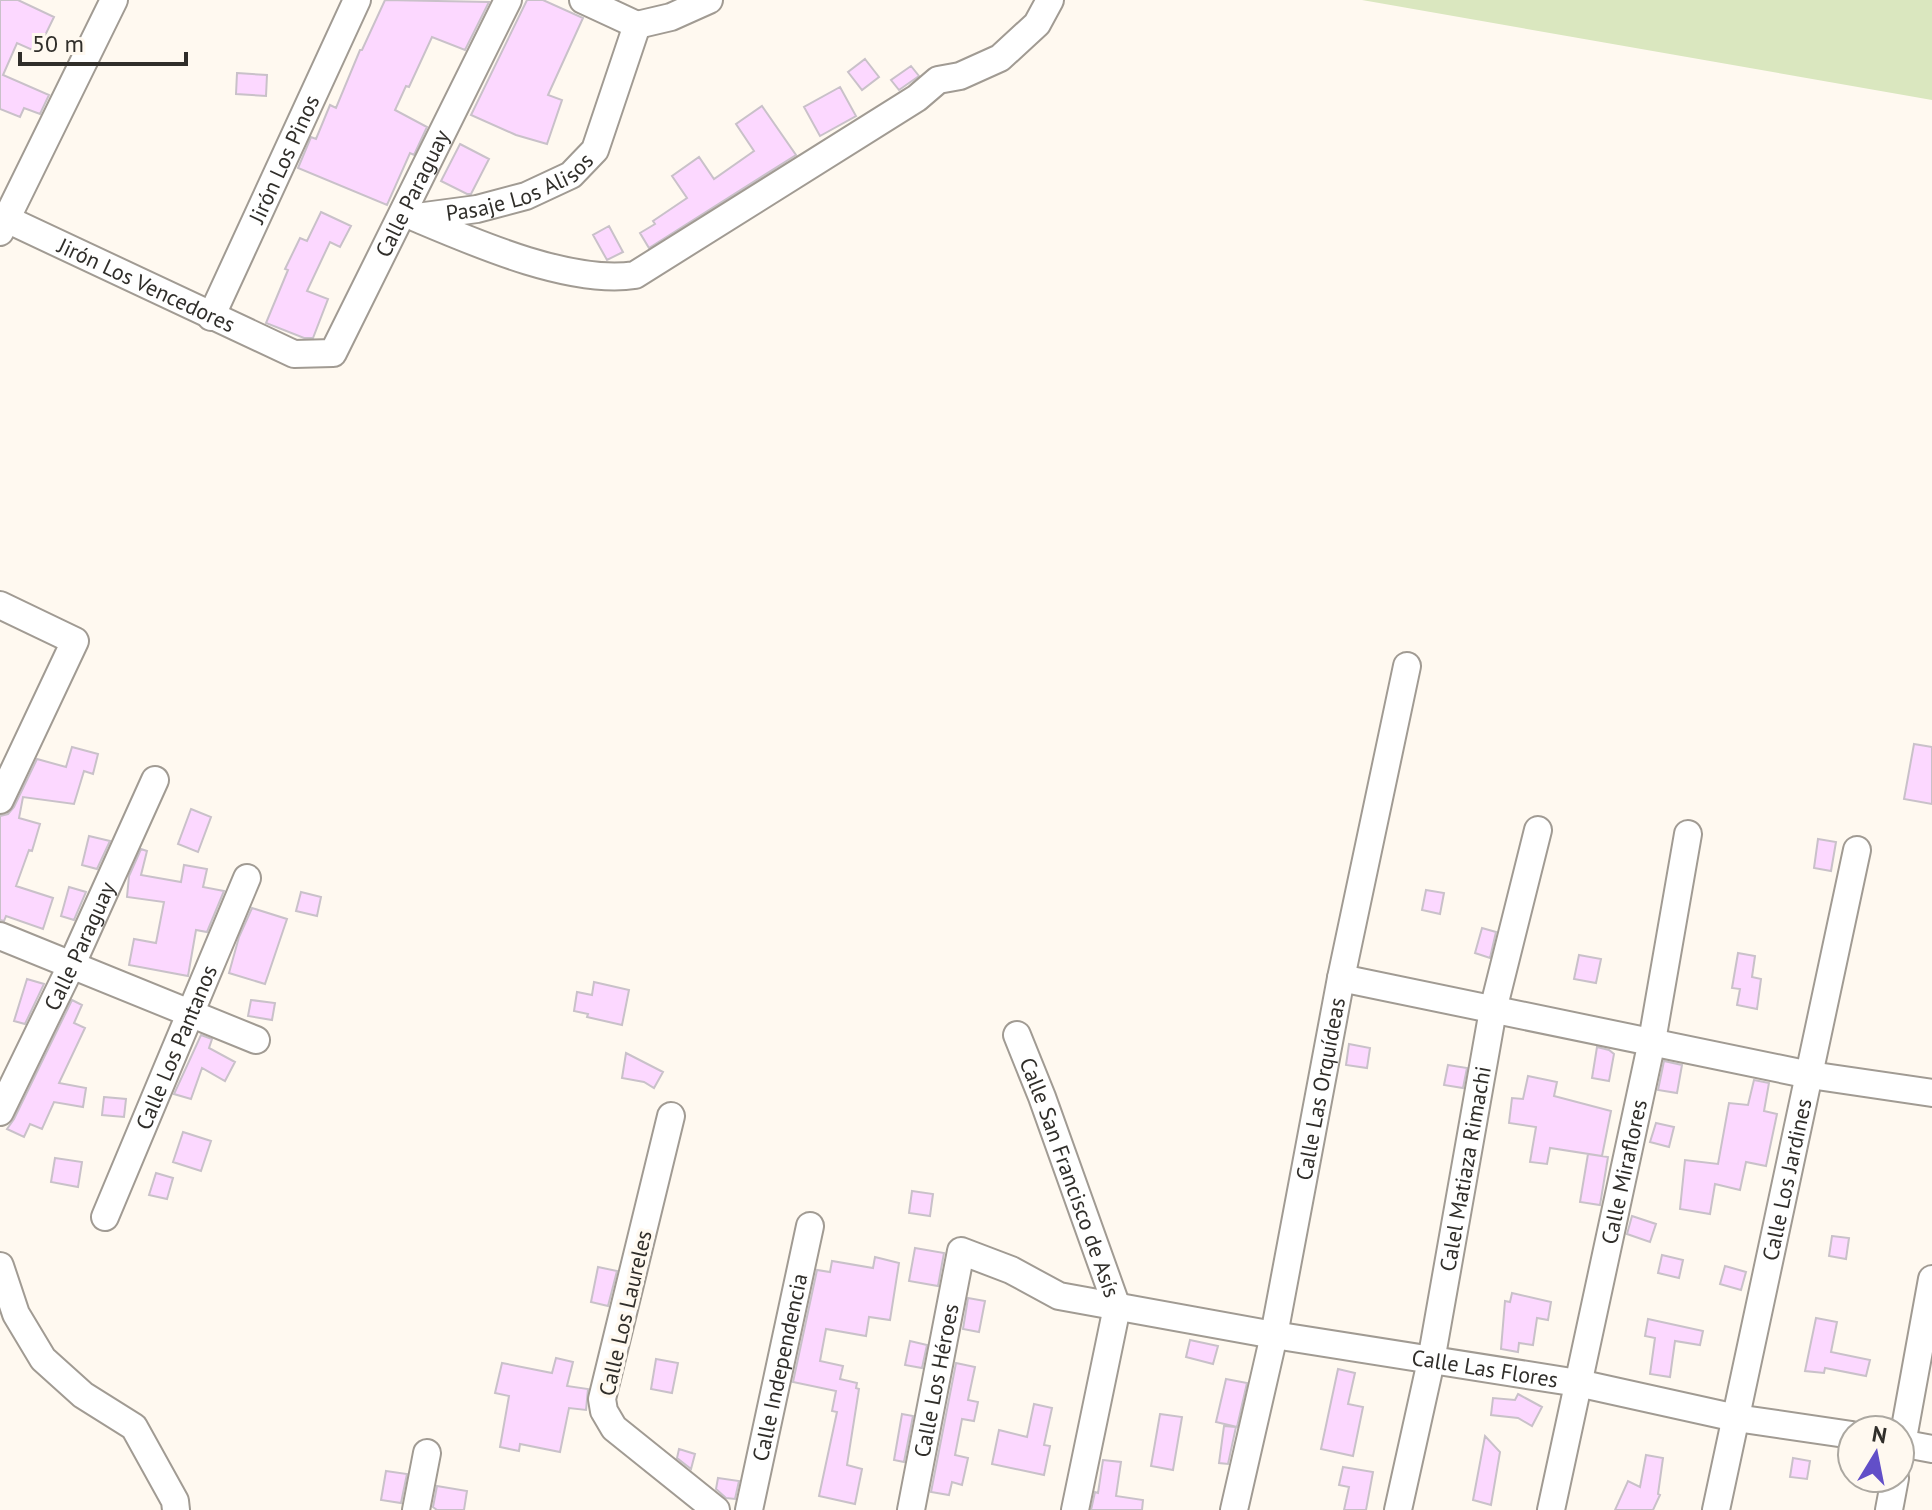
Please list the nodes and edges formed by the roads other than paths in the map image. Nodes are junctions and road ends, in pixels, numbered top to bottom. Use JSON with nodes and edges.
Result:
{"nodes":[{"id":1,"x":114,"y":0,"type":"edge"},
{"id":2,"x":357,"y":0,"type":"edge"},
{"id":3,"x":508,"y":0,"type":"edge"},
{"id":4,"x":583,"y":0,"type":"edge"},
{"id":5,"x":709,"y":0,"type":"edge"},
{"id":6,"x":1050,"y":0,"type":"edge"},
{"id":7,"x":637,"y":25,"type":"junction"},
{"id":8,"x":409,"y":215,"type":"junction"},
{"id":9,"x":2,"y":223,"type":"edge"},
{"id":10,"x":211,"y":317,"type":"junction"},
{"id":11,"x":294,"y":354,"type":"joint"},
{"id":12,"x":0,"y":605,"type":"edge"},
{"id":13,"x":1407,"y":666,"type":"dead end"},
{"id":14,"x":155,"y":780,"type":"dead end"},
{"id":15,"x":0,"y":800,"type":"edge"},
{"id":16,"x":1538,"y":830,"type":"dead end"},
{"id":17,"x":1688,"y":834,"type":"dead end"},
{"id":18,"x":1857,"y":850,"type":"dead end"},
{"id":19,"x":247,"y":878,"type":"dead end"},
{"id":20,"x":0,"y":936,"type":"edge"},
{"id":21,"x":71,"y":966,"type":"junction"},
{"id":22,"x":1341,"y":978,"type":"junction"},
{"id":23,"x":1493,"y":1010,"type":"junction"},
{"id":24,"x":191,"y":1013,"type":"junction"},
{"id":25,"x":1017,"y":1035,"type":"dead end"},
{"id":26,"x":256,"y":1040,"type":"dead end"},
{"id":27,"x":1652,"y":1041,"type":"junction"},
{"id":28,"x":1810,"y":1075,"type":"junction"},
{"id":29,"x":1932,"y":1093,"type":"edge"},
{"id":30,"x":0,"y":1112,"type":"edge"},
{"id":31,"x":671,"y":1116,"type":"dead end"},
{"id":32,"x":105,"y":1217,"type":"dead end"},
{"id":33,"x":810,"y":1226,"type":"dead end"},
{"id":34,"x":961,"y":1251,"type":"joint"},
{"id":35,"x":0,"y":1266,"type":"edge"},
{"id":36,"x":1932,"y":1279,"type":"edge"},
{"id":37,"x":1117,"y":1307,"type":"junction"},
{"id":38,"x":1274,"y":1335,"type":"junction"},
{"id":39,"x":1431,"y":1361,"type":"junction"},
{"id":40,"x":1578,"y":1383,"type":"junction"},
{"id":41,"x":1907,"y":1414,"type":"edge"},
{"id":42,"x":1736,"y":1418,"type":"junction"},
{"id":43,"x":1836,"y":1433,"type":"edge"},
{"id":44,"x":427,"y":1453,"type":"dead end"},
{"id":45,"x":176,"y":1510,"type":"edge"},
{"id":46,"x":416,"y":1510,"type":"edge"},
{"id":47,"x":716,"y":1510,"type":"edge"},
{"id":48,"x":749,"y":1510,"type":"edge"},
{"id":49,"x":911,"y":1510,"type":"edge"},
{"id":50,"x":1075,"y":1510,"type":"edge"},
{"id":51,"x":1234,"y":1510,"type":"edge"},
{"id":52,"x":1398,"y":1510,"type":"edge"},
{"id":53,"x":1551,"y":1510,"type":"edge"},
{"id":54,"x":1716,"y":1510,"type":"edge"}],
"edges":[{"from":1,"to":9,"type":"street"},
{"from":2,"to":10,"type":"street","name":"Jirón Los Pinos"},
{"from":3,"to":8,"type":"street","name":"Calle Paraguay"},
{"from":4,"to":7,"type":"street"},
{"from":5,"to":7,"type":"street"},
{"from":6,"to":8,"type":"street"},
{"from":7,"to":8,"type":"street","name":"Pasaje Los Alisos"},
{"from":8,"to":11,"type":"street","name":"Calle Paraguay"},
{"from":9,"to":10,"type":"street","name":"Jirón Los Vencedores"},
{"from":10,"to":11,"type":"street","name":"Jirón Los Vencedores"},
{"from":12,"to":15,"type":"street"},
{"from":13,"to":22,"type":"street","name":"Calle Las Orquídeas"},
{"from":14,"to":21,"type":"street","name":"Calle Paraguay"},
{"from":16,"to":23,"type":"street","name":"Calel Matiaza Rimachi"},
{"from":17,"to":27,"type":"street","name":"Calle Miraflores"},
{"from":18,"to":28,"type":"street","name":"Calle Los Jardines"},
{"from":19,"to":24,"type":"street","name":"Calle Los Pantanos"},
{"from":20,"to":21,"type":"street"},
{"from":21,"to":24,"type":"street"},
{"from":21,"to":30,"type":"street","name":"Calle Paraguay"},
{"from":22,"to":23,"type":"street"},
{"from":22,"to":38,"type":"street","name":"Calle Las Orquídeas"},
{"from":23,"to":27,"type":"street"},
{"from":23,"to":39,"type":"street","name":"Calel Matiaza Rimachi"},
{"from":24,"to":26,"type":"street"},
{"from":24,"to":32,"type":"street","name":"Calle Los Pantanos"},
{"from":25,"to":37,"type":"street","name":"Calle San Francisco de Asís"},
{"from":27,"to":28,"type":"street"},
{"from":27,"to":40,"type":"street","name":"Calle Miraflores"},
{"from":28,"to":29,"type":"street"},
{"from":28,"to":42,"type":"street","name":"Calle Los Jardines"},
{"from":31,"to":47,"type":"street","name":"Calle Los Laureles"},
{"from":33,"to":48,"type":"street","name":"Calle Independencia"},
{"from":34,"to":37,"type":"street","name":"Calle Las Flores"},
{"from":34,"to":49,"type":"street","name":"Calle Los Héroes"},
{"from":35,"to":45,"type":"street"},
{"from":36,"to":41,"type":"street"},
{"from":37,"to":38,"type":"street","name":"Calle Las Flores"},
{"from":37,"to":50,"type":"street","name":"Calle San Francisco de Asís"},
{"from":38,"to":39,"type":"street","name":"Calle Las Flores"},
{"from":38,"to":51,"type":"street","name":"Calle Las Orquídeas"},
{"from":39,"to":40,"type":"street","name":"Calle Las Flores"},
{"from":39,"to":52,"type":"street","name":"Calel Matiaza Rimachi"},
{"from":40,"to":42,"type":"street","name":"Calle Las Flores"},
{"from":40,"to":53,"type":"street","name":"Calle Miraflores"},
{"from":42,"to":43,"type":"street","name":"Calle Las Flores"},
{"from":42,"to":54,"type":"street","name":"Calle Los Jardines"},
{"from":44,"to":46,"type":"street"}]}
